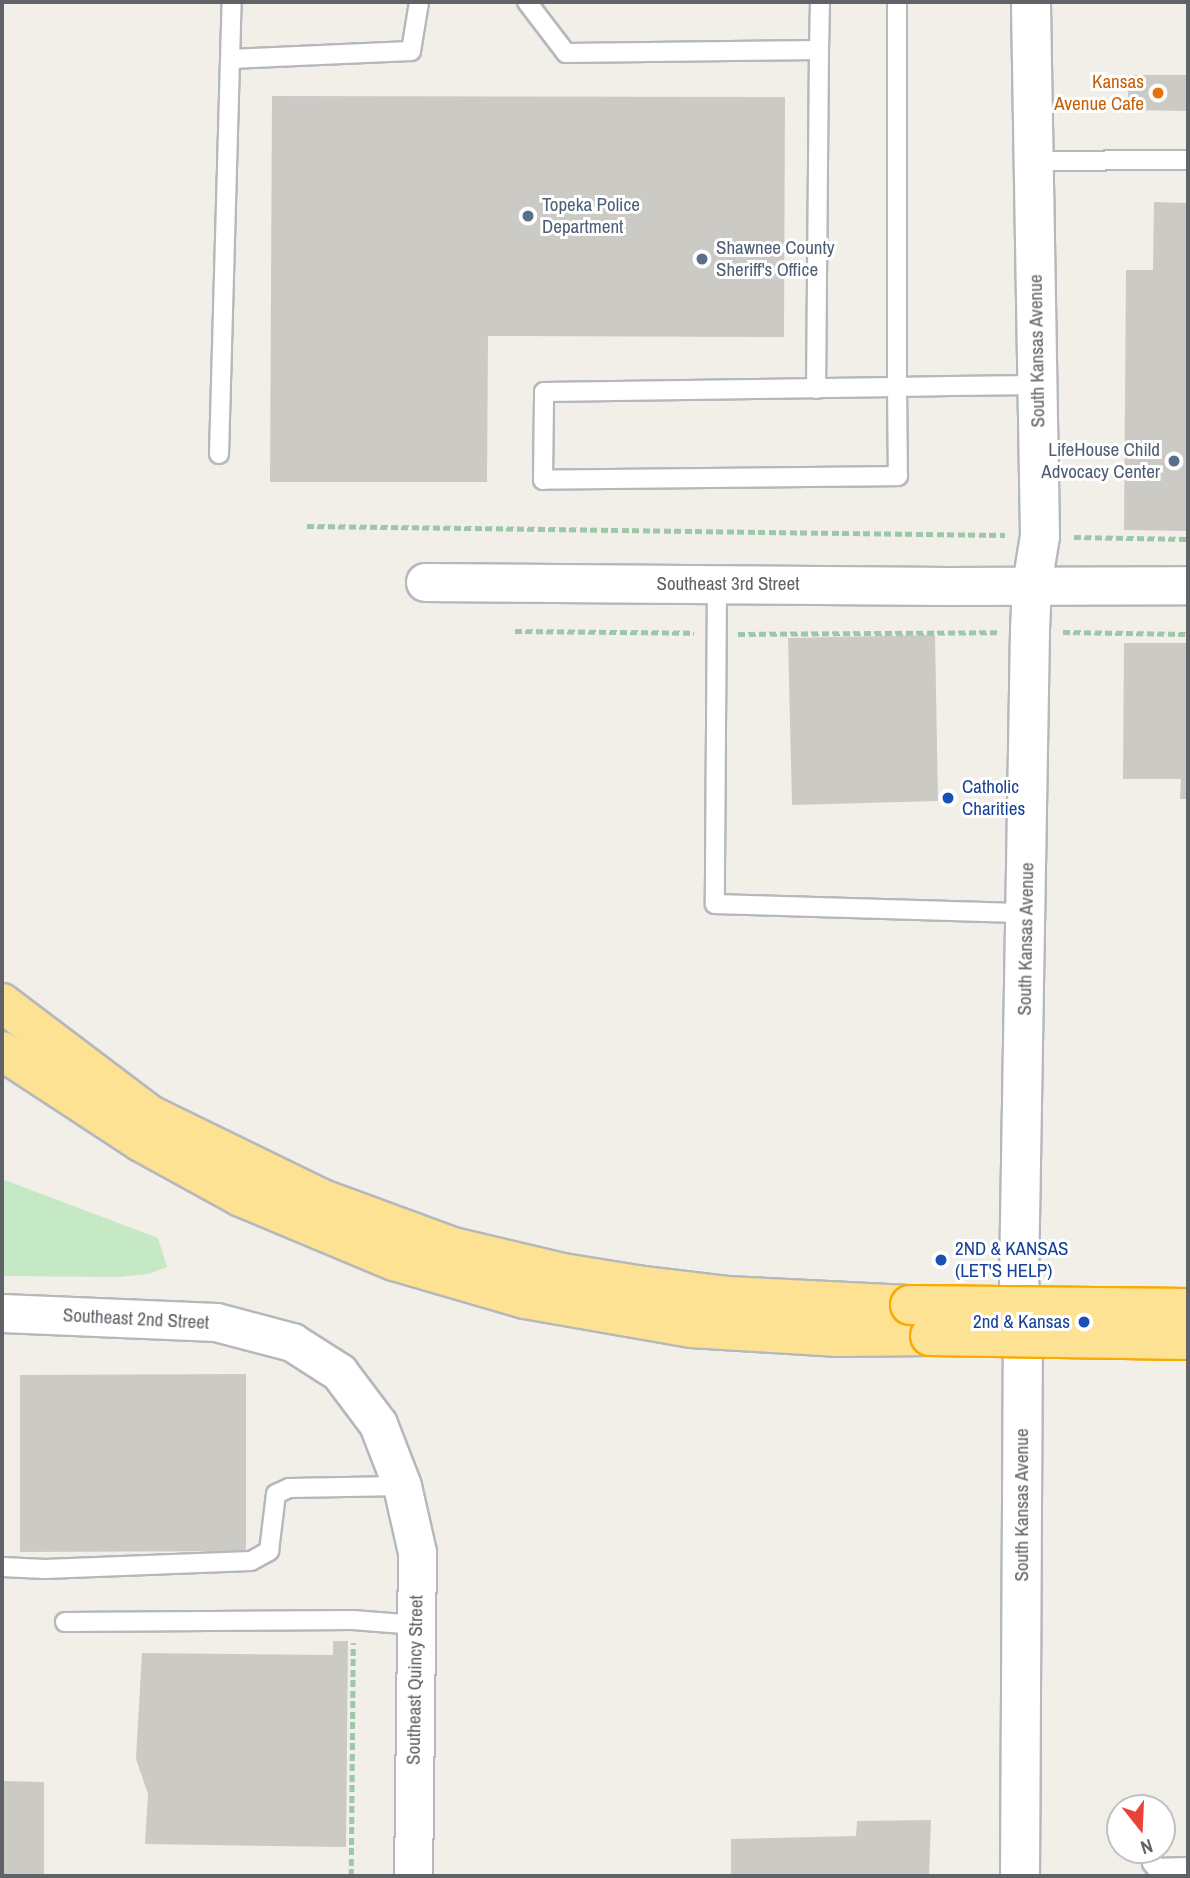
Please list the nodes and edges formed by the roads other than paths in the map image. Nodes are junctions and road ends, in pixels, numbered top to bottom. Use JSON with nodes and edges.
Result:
{"nodes":[{"id":1,"x":232,"y":2,"type":"edge"},
{"id":2,"x":419,"y":2,"type":"edge"},
{"id":3,"x":527,"y":2,"type":"edge"},
{"id":4,"x":820,"y":2,"type":"edge"},
{"id":5,"x":897,"y":2,"type":"edge"},
{"id":6,"x":1031,"y":2,"type":"edge"},
{"id":7,"x":819,"y":50,"type":"junction"},
{"id":8,"x":230,"y":59,"type":"junction"},
{"id":9,"x":1188,"y":160,"type":"edge"},
{"id":10,"x":1034,"y":161,"type":"junction"},
{"id":11,"x":1037,"y":385,"type":"junction"},
{"id":12,"x":897,"y":387,"type":"junction"},
{"id":13,"x":816,"y":388,"type":"junction"},
{"id":14,"x":219,"y":454,"type":"dead end"},
{"id":15,"x":425,"y":582,"type":"dead end"},
{"id":16,"x":717,"y":584,"type":"junction"},
{"id":17,"x":1188,"y":584,"type":"edge"},
{"id":18,"x":1032,"y":585,"type":"junction"},
{"id":19,"x":1027,"y":913,"type":"junction"},
{"id":20,"x":2,"y":1003,"type":"edge"},
{"id":21,"x":2,"y":1051,"type":"edge"},
{"id":22,"x":146,"y":1129,"type":"junction"},
{"id":23,"x":1188,"y":1308,"type":"edge"},
{"id":24,"x":2,"y":1313,"type":"edge"},
{"id":25,"x":1188,"y":1340,"type":"edge"},
{"id":26,"x":402,"y":1486,"type":"junction"},
{"id":27,"x":2,"y":1567,"type":"edge"},
{"id":28,"x":65,"y":1622,"type":"dead end"},
{"id":29,"x":416,"y":1625,"type":"junction"},
{"id":30,"x":1153,"y":1864,"type":"edge"},
{"id":31,"x":1188,"y":1867,"type":"edge"},
{"id":32,"x":413,"y":1876,"type":"edge"},
{"id":33,"x":1020,"y":1876,"type":"edge"}],
"edges":[{"from":1,"to":8,"type":"lane"},
{"from":2,"to":8,"type":"lane"},
{"from":3,"to":7,"type":"lane"},
{"from":4,"to":7,"type":"lane"},
{"from":5,"to":12,"type":"lane"},
{"from":6,"to":10,"type":"main road","name":"South Kansas Avenue"},
{"from":7,"to":13,"type":"lane"},
{"from":8,"to":14,"type":"lane"},
{"from":9,"to":10,"type":"lane"},
{"from":10,"to":11,"type":"main road","name":"South Kansas Avenue"},
{"from":11,"to":12,"type":"lane"},
{"from":11,"to":18,"type":"main road","name":"South Kansas Avenue"},
{"from":12,"to":13,"type":"lane"},
{"from":12,"to":13,"type":"lane"},
{"from":15,"to":16,"type":"street","name":"Southeast 3rd Street"},
{"from":16,"to":18,"type":"street","name":"Southeast 3rd Street"},
{"from":16,"to":19,"type":"lane"},
{"from":17,"to":18,"type":"street","name":"Southeast 3rd Street"},
{"from":18,"to":19,"type":"main road","name":"South Kansas Avenue"},
{"from":19,"to":33,"type":"main road","name":"South Kansas Avenue"},
{"from":20,"to":22,"type":"highway"},
{"from":21,"to":22,"type":"highway"},
{"from":22,"to":23,"type":"highway","bridge":true},
{"from":22,"to":25,"type":"highway","bridge":true},
{"from":24,"to":26,"type":"street","name":"Southeast 2nd Street"},
{"from":26,"to":27,"type":"lane"},
{"from":26,"to":29,"type":"street","name":"Southeast Quincy Street"},
{"from":28,"to":29,"type":"lane"},
{"from":29,"to":32,"type":"street","name":"Southeast Quincy Street"},
{"from":30,"to":31,"type":"lane"}]}
